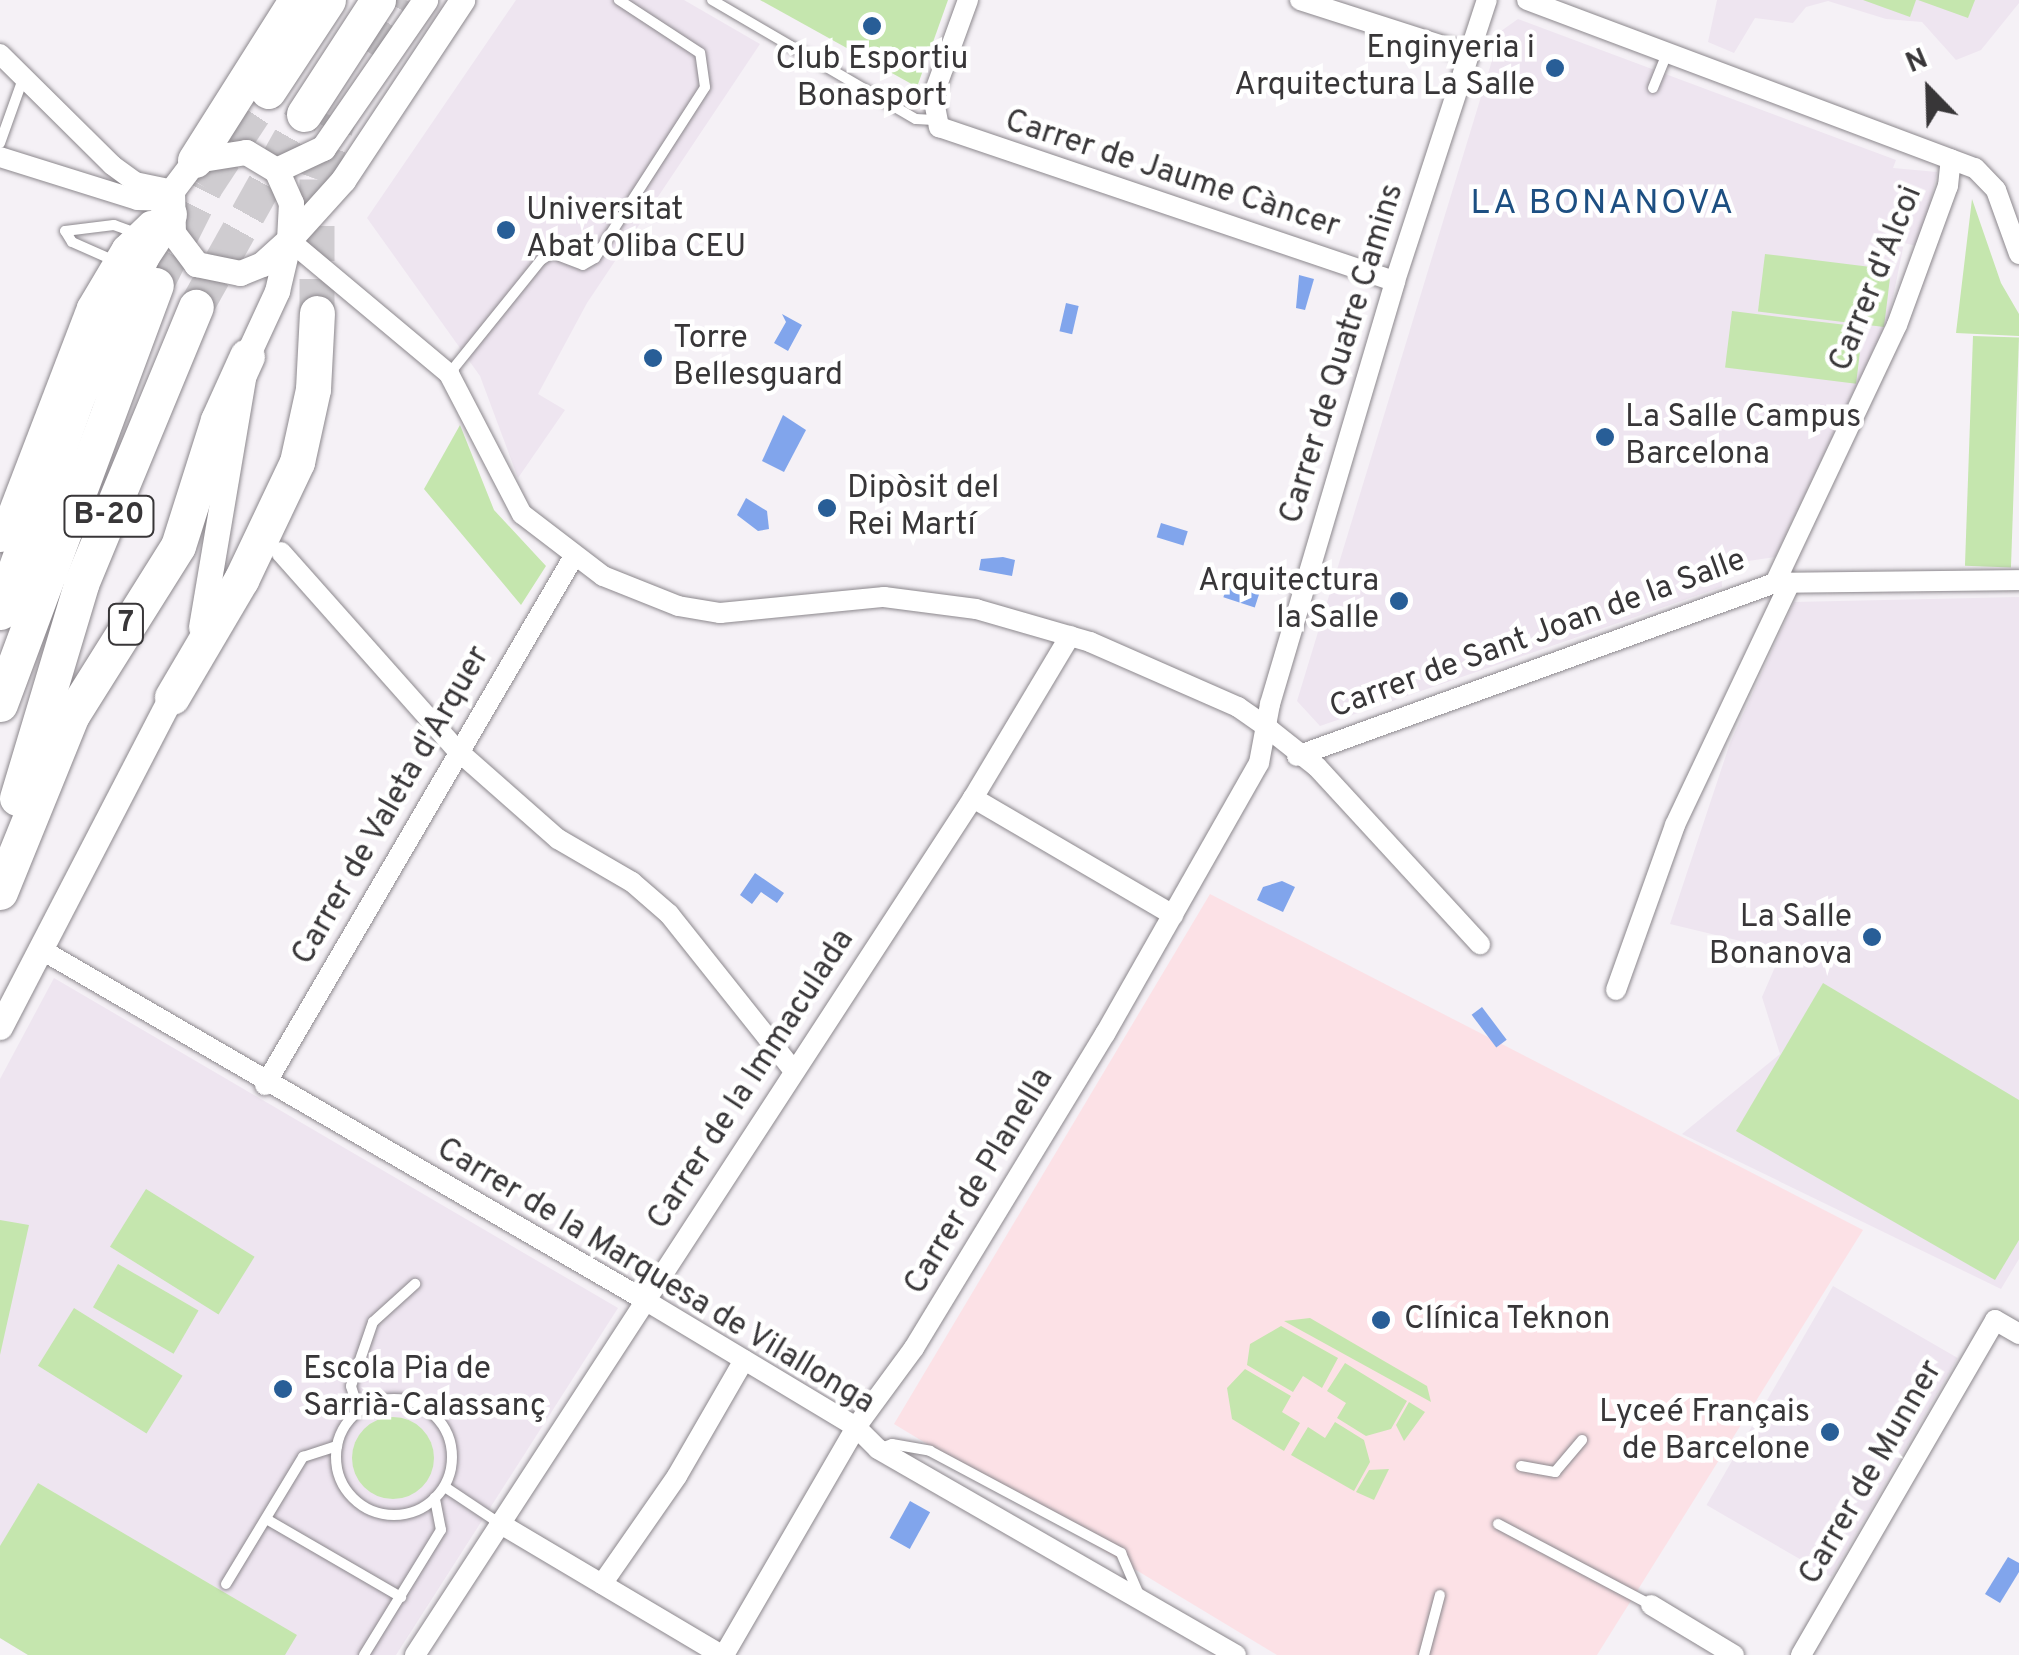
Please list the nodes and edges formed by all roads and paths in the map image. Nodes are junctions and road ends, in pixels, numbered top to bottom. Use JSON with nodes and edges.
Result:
{"nodes":[{"id":1,"x":296,"y":0,"type":"edge"},
{"id":2,"x":328,"y":0,"type":"edge"},
{"id":3,"x":378,"y":0,"type":"edge"},
{"id":4,"x":425,"y":0,"type":"edge"},
{"id":5,"x":462,"y":0,"type":"edge"},
{"id":6,"x":712,"y":0,"type":"edge"},
{"id":7,"x":968,"y":0,"type":"edge"},
{"id":8,"x":1300,"y":0,"type":"edge"},
{"id":9,"x":1486,"y":0,"type":"edge"},
{"id":10,"x":1528,"y":0,"type":"edge"},
{"id":11,"x":627,"y":2,"type":"edge"},
{"id":12,"x":1667,"y":52,"type":"junction"},
{"id":13,"x":0,"y":54,"type":"edge"},
{"id":14,"x":1465,"y":54,"type":"junction"},
{"id":15,"x":24,"y":75,"type":"junction"},
{"id":16,"x":1653,"y":88,"type":"dead end"},
{"id":17,"x":268,"y":91,"type":"tunnel mouth"},
{"id":18,"x":304,"y":114,"type":"tunnel mouth"},
{"id":19,"x":934,"y":120,"type":"junction"},
{"id":20,"x":0,"y":142,"type":"edge"},
{"id":21,"x":0,"y":157,"type":"edge"},
{"id":22,"x":1952,"y":159,"type":"junction"},
{"id":23,"x":195,"y":160,"type":"junction"},
{"id":24,"x":276,"y":170,"type":"junction"},
{"id":25,"x":170,"y":203,"type":"junction"},
{"id":26,"x":139,"y":234,"type":"junction"},
{"id":27,"x":289,"y":240,"type":"junction"},
{"id":28,"x":2019,"y":254,"type":"edge"},
{"id":29,"x":116,"y":262,"type":"junction"},
{"id":30,"x":1395,"y":281,"type":"junction"},
{"id":31,"x":156,"y":286,"type":"tunnel mouth"},
{"id":32,"x":196,"y":306,"type":"tunnel mouth"},
{"id":33,"x":317,"y":313,"type":"tunnel mouth"},
{"id":34,"x":247,"y":356,"type":"junction"},
{"id":35,"x":450,"y":374,"type":"junction"},
{"id":36,"x":0,"y":539,"type":"edge"},
{"id":37,"x":281,"y":552,"type":"dead end"},
{"id":38,"x":573,"y":558,"type":"junction"},
{"id":39,"x":2019,"y":580,"type":"edge"},
{"id":40,"x":1782,"y":583,"type":"junction"},
{"id":41,"x":0,"y":612,"type":"edge"},
{"id":42,"x":1070,"y":636,"type":"junction"},
{"id":43,"x":172,"y":697,"type":"junction"},
{"id":44,"x":0,"y":704,"type":"edge"},
{"id":45,"x":1269,"y":729,"type":"junction"},
{"id":46,"x":457,"y":750,"type":"junction"},
{"id":47,"x":1297,"y":756,"type":"junction"},
{"id":48,"x":973,"y":798,"type":"junction"},
{"id":49,"x":0,"y":854,"type":"edge"},
{"id":50,"x":0,"y":892,"type":"edge"},
{"id":51,"x":1173,"y":916,"type":"junction"},
{"id":52,"x":1480,"y":944,"type":"dead end"},
{"id":53,"x":42,"y":950,"type":"junction"},
{"id":54,"x":1616,"y":990,"type":"dead end"},
{"id":55,"x":0,"y":1027,"type":"edge"},
{"id":56,"x":794,"y":1071,"type":"junction"},
{"id":57,"x":265,"y":1085,"type":"junction"},
{"id":58,"x":415,"y":1284,"type":"dead end"},
{"id":59,"x":644,"y":1299,"type":"junction"},
{"id":60,"x":2019,"y":1334,"type":"edge"},
{"id":61,"x":744,"y":1360,"type":"junction"},
{"id":62,"x":359,"y":1411,"type":"junction"},
{"id":63,"x":856,"y":1427,"type":"junction"},
{"id":64,"x":1582,"y":1440,"type":"dead end"},
{"id":65,"x":338,"y":1446,"type":"junction"},
{"id":66,"x":878,"y":1449,"type":"junction"},
{"id":67,"x":1521,"y":1466,"type":"dead end"},
{"id":68,"x":444,"y":1486,"type":"junction"},
{"id":69,"x":435,"y":1498,"type":"junction"},
{"id":70,"x":268,"y":1520,"type":"junction"},
{"id":71,"x":499,"y":1522,"type":"junction"},
{"id":72,"x":1498,"y":1524,"type":"dead end"},
{"id":73,"x":226,"y":1584,"type":"dead end"},
{"id":74,"x":602,"y":1584,"type":"junction"},
{"id":75,"x":1440,"y":1595,"type":"dead end"},
{"id":76,"x":401,"y":1597,"type":"junction"},
{"id":77,"x":1144,"y":1605,"type":"junction"},
{"id":78,"x":1651,"y":1605,"type":"joint"},
{"id":79,"x":364,"y":1655,"type":"edge"},
{"id":80,"x":415,"y":1655,"type":"edge"},
{"id":81,"x":722,"y":1655,"type":"edge"},
{"id":82,"x":1236,"y":1655,"type":"edge"},
{"id":83,"x":1424,"y":1655,"type":"edge"},
{"id":84,"x":1734,"y":1655,"type":"edge"},
{"id":85,"x":1802,"y":1655,"type":"edge"}],
"edges":[{"from":1,"to":23,"type":"highway"},
{"from":2,"to":17,"type":"highway"},
{"from":3,"to":18,"type":"highway"},
{"from":4,"to":24,"type":"street"},
{"from":5,"to":27,"type":"street"},
{"from":6,"to":19,"type":"lane"},
{"from":7,"to":19,"type":"street"},
{"from":8,"to":14,"type":"street"},
{"from":9,"to":14,"type":"street","name":"Carrer de Quatre Camins"},
{"from":10,"to":12,"type":"street"},
{"from":11,"to":35,"type":"lane"},
{"from":12,"to":16,"type":"lane"},
{"from":12,"to":22,"type":"street"},
{"from":13,"to":15,"type":"street"},
{"from":14,"to":30,"type":"street","name":"Carrer de Quatre Camins"},
{"from":15,"to":20,"type":"lane"},
{"from":15,"to":25,"type":"street"},
{"from":19,"to":30,"type":"street","name":"Carrer de Jaume Càncer"},
{"from":21,"to":25,"type":"street"},
{"from":22,"to":28,"type":"street"},
{"from":22,"to":40,"type":"street","name":"Carrer d'Alcoi"},
{"from":23,"to":24,"type":"street"},
{"from":23,"to":25,"type":"street"},
{"from":24,"to":27,"type":"street"},
{"from":25,"to":26,"type":"street"},
{"from":25,"to":27,"type":"street"},
{"from":25,"to":41,"type":"highway"},
{"from":26,"to":29,"type":"street"},
{"from":26,"to":29,"type":"lane"},
{"from":27,"to":34,"type":"street"},
{"from":27,"to":35,"type":"street"},
{"from":29,"to":36,"type":"street"},
{"from":30,"to":45,"type":"street","name":"Carrer de Quatre Camins"},
{"from":31,"to":44,"type":"highway","number":"B-20"},
{"from":32,"to":49,"type":"highway","number":"B-20"},
{"from":33,"to":43,"type":"highway","number":"7"},
{"from":34,"to":43,"type":"street"},
{"from":34,"to":50,"type":"highway","number":"7"},
{"from":35,"to":38,"type":"street"},
{"from":37,"to":46,"type":"street"},
{"from":38,"to":42,"type":"street"},
{"from":38,"to":46,"type":"street","name":"Carrer de Valeta d'Arquer"},
{"from":39,"to":40,"type":"street","name":"Carrer de Sant Joan de la Salle"},
{"from":40,"to":47,"type":"street","name":"Carrer de Sant Joan de la Salle"},
{"from":40,"to":54,"type":"street","name":"Carrer d'Alcoi"},
{"from":42,"to":45,"type":"street"},
{"from":42,"to":48,"type":"street","name":"Carrer de la Immaculada"},
{"from":43,"to":53,"type":"street"},
{"from":45,"to":47,"type":"street"},
{"from":45,"to":51,"type":"street","name":"Carrer de Planella"},
{"from":46,"to":56,"type":"street"},
{"from":46,"to":57,"type":"street","name":"Carrer de Valeta d'Arquer"},
{"from":47,"to":52,"type":"street"},
{"from":48,"to":51,"type":"street"},
{"from":48,"to":56,"type":"street","name":"Carrer de la Immaculada"},
{"from":51,"to":63,"type":"street","name":"Carrer de Planella"},
{"from":53,"to":55,"type":"street"},
{"from":53,"to":57,"type":"street","name":"Carrer de la Marquesa de Vilallonga"},
{"from":56,"to":59,"type":"street","name":"Carrer de la Immaculada"},
{"from":57,"to":59,"type":"street","name":"Carrer de la Marquesa de Vilallonga"},
{"from":58,"to":62,"type":"lane"},
{"from":59,"to":61,"type":"street","name":"Carrer de la Marquesa de Vilallonga"},
{"from":59,"to":71,"type":"street","name":"Carrer de la Immaculada"},
{"from":60,"to":85,"type":"street","name":"Carrer de Munner"},
{"from":61,"to":63,"type":"street","name":"Carrer de la Marquesa de Vilallonga"},
{"from":61,"to":74,"type":"street"},
{"from":62,"to":65,"type":"lane"},
{"from":62,"to":68,"type":"lane"},
{"from":63,"to":66,"type":"street","name":"Carrer de la Marquesa de Vilallonga"},
{"from":63,"to":81,"type":"street","name":"Carrer de Planella"},
{"from":64,"to":67,"type":"lane"},
{"from":65,"to":69,"type":"lane"},
{"from":65,"to":70,"type":"lane"},
{"from":66,"to":77,"type":"street","name":"Carrer de la Marquesa de Vilallonga"},
{"from":66,"to":77,"type":"lane"},
{"from":68,"to":69,"type":"lane"},
{"from":68,"to":71,"type":"lane"},
{"from":69,"to":76,"type":"lane"},
{"from":70,"to":73,"type":"lane"},
{"from":70,"to":76,"type":"lane"},
{"from":71,"to":74,"type":"street"},
{"from":71,"to":80,"type":"street","name":"Carrer de la Immaculada"},
{"from":72,"to":78,"type":"lane"},
{"from":74,"to":81,"type":"street"},
{"from":75,"to":83,"type":"lane"},
{"from":76,"to":79,"type":"lane"},
{"from":77,"to":82,"type":"street","name":"Carrer de la Marquesa de Vilallonga"},
{"from":78,"to":84,"type":"street"}]}
